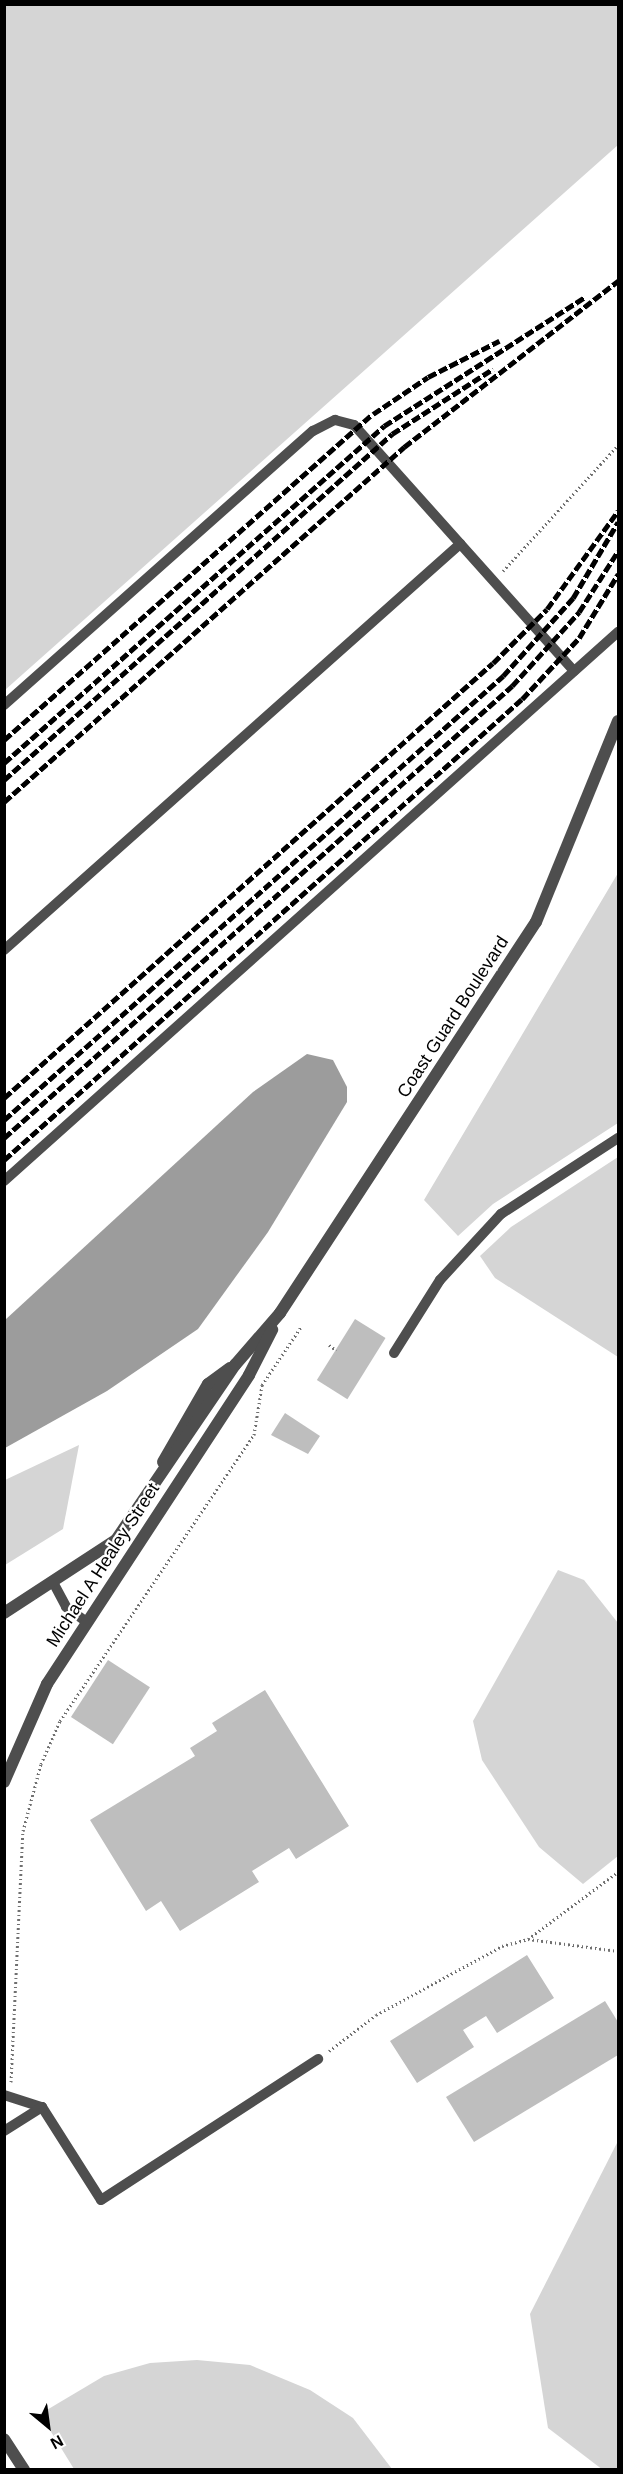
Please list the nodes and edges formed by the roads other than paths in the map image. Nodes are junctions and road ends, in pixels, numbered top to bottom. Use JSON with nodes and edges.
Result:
{"nodes":[{"id":1,"x":460,"y":544,"type":"junction"},
{"id":2,"x":618,"y":632,"type":"edge"},
{"id":3,"x":574,"y":671,"type":"junction"},
{"id":4,"x":4,"y":705,"type":"edge"},
{"id":5,"x":618,"y":721,"type":"edge"},
{"id":6,"x":4,"y":950,"type":"edge"},
{"id":7,"x":618,"y":1138,"type":"edge"},
{"id":8,"x":4,"y":1181,"type":"edge"},
{"id":9,"x":280,"y":1313,"type":"junction"},
{"id":10,"x":394,"y":1353,"type":"dead end"},
{"id":11,"x":249,"y":1375,"type":"joint"},
{"id":12,"x":54,"y":1584,"type":"junction"},
{"id":13,"x":4,"y":1613,"type":"edge"},
{"id":14,"x":87,"y":1622,"type":"junction"},
{"id":15,"x":4,"y":1782,"type":"edge"},
{"id":16,"x":318,"y":2059,"type":"road end"},
{"id":17,"x":8,"y":2097,"type":"edge"},
{"id":18,"x":42,"y":2107,"type":"junction"},
{"id":19,"x":4,"y":2131,"type":"edge"},
{"id":20,"x":4,"y":2439,"type":"edge"},
{"id":21,"x":24,"y":2469,"type":"edge"}],
"edges":[{"from":1,"to":3,"type":"lane"},
{"from":1,"to":4,"type":"lane"},
{"from":1,"to":6,"type":"lane"},
{"from":2,"to":3,"type":"lane"},
{"from":3,"to":8,"type":"lane"},
{"from":5,"to":9,"type":"street","name":"Coast Guard Boulevard"},
{"from":7,"to":10,"type":"lane"},
{"from":9,"to":11,"type":"street","name":"Coast Guard Boulevard"},
{"from":9,"to":12,"type":"street","name":"Coast Guard Boulevard"},
{"from":11,"to":14,"type":"street","name":"Michael A Healey Street"},
{"from":12,"to":13,"type":"street","name":"Coast Guard Boulevard"},
{"from":12,"to":14,"type":"lane"},
{"from":14,"to":15,"type":"street","name":"Michael A Healey Street"},
{"from":16,"to":18,"type":"lane"},
{"from":17,"to":18,"type":"lane"},
{"from":18,"to":19,"type":"lane"},
{"from":20,"to":21,"type":"street"}]}
